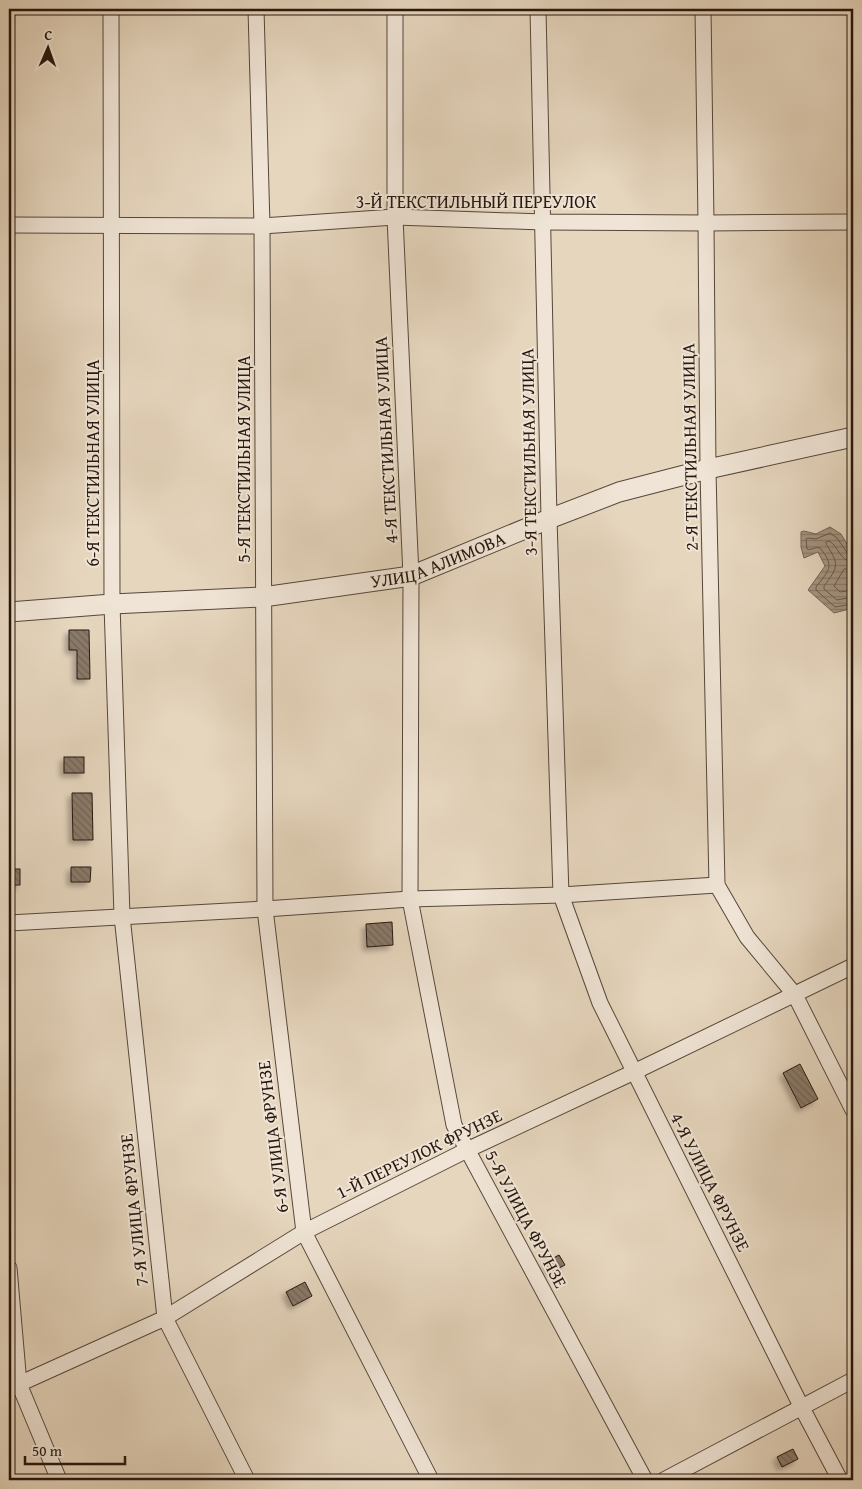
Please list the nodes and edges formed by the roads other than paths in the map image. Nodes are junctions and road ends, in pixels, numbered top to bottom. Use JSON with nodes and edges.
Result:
{"nodes":[{"id":1,"x":110,"y":9,"type":"edge"},
{"id":2,"x":256,"y":9,"type":"edge"},
{"id":3,"x":395,"y":9,"type":"edge"},
{"id":4,"x":538,"y":9,"type":"edge"},
{"id":5,"x":703,"y":9,"type":"edge"},
{"id":6,"x":395,"y":217,"type":"junction"},
{"id":7,"x":543,"y":222,"type":"junction"},
{"id":8,"x":853,"y":222,"type":"edge"},
{"id":9,"x":706,"y":223,"type":"junction"},
{"id":10,"x":9,"y":225,"type":"edge"},
{"id":11,"x":111,"y":225,"type":"junction"},
{"id":12,"x":262,"y":226,"type":"junction"},
{"id":13,"x":853,"y":437,"type":"edge"},
{"id":14,"x":708,"y":469,"type":"junction"},
{"id":15,"x":549,"y":519,"type":"junction"},
{"id":16,"x":411,"y":576,"type":"junction"},
{"id":17,"x":263,"y":598,"type":"junction"},
{"id":18,"x":112,"y":604,"type":"junction"},
{"id":19,"x":9,"y":612,"type":"edge"},
{"id":20,"x":717,"y":885,"type":"junction"},
{"id":21,"x":561,"y":895,"type":"junction"},
{"id":22,"x":410,"y":899,"type":"junction"},
{"id":23,"x":264,"y":909,"type":"junction"},
{"id":24,"x":122,"y":916,"type":"junction"},
{"id":25,"x":9,"y":923,"type":"edge"},
{"id":26,"x":853,"y":966,"type":"edge"},
{"id":27,"x":794,"y":995,"type":"junction"},
{"id":28,"x":634,"y":1072,"type":"junction"},
{"id":29,"x":853,"y":1110,"type":"edge"},
{"id":30,"x":468,"y":1150,"type":"junction"},
{"id":31,"x":304,"y":1232,"type":"junction"},
{"id":32,"x":9,"y":1268,"type":"edge"},
{"id":33,"x":165,"y":1318,"type":"junction"},
{"id":34,"x":853,"y":1380,"type":"edge"},
{"id":35,"x":14,"y":1387,"type":"edge"},
{"id":36,"x":802,"y":1408,"type":"junction"},
{"id":37,"x":59,"y":1480,"type":"edge"},
{"id":38,"x":248,"y":1480,"type":"edge"},
{"id":39,"x":431,"y":1480,"type":"edge"},
{"id":40,"x":645,"y":1480,"type":"edge"},
{"id":41,"x":664,"y":1480,"type":"edge"},
{"id":42,"x":840,"y":1480,"type":"edge"}],
"edges":[{"from":1,"to":11,"type":"street","name":"6-Я ТЕКСТИЛЬНАЯ УЛИЦА"},
{"from":2,"to":12,"type":"street","name":"5-Я ТЕКСТИЛЬНАЯ УЛИЦА"},
{"from":3,"to":6,"type":"street","name":"4-Я ТЕКСТИЛЬНАЯ УЛИЦА"},
{"from":4,"to":7,"type":"street","name":"3-Я ТЕКСТИЛЬНАЯ УЛИЦА"},
{"from":5,"to":9,"type":"street","name":"2-Я ТЕКСТИЛЬНАЯ УЛИЦА"},
{"from":6,"to":7,"type":"street","name":"3-Й ТЕКСТИЛЬНЫЙ ПЕРЕУЛОК"},
{"from":6,"to":12,"type":"street","name":"3-Й ТЕКСТИЛЬНЫЙ ПЕРЕУЛОК"},
{"from":6,"to":16,"type":"street","name":"4-Я ТЕКСТИЛЬНАЯ УЛИЦА"},
{"from":7,"to":9,"type":"street","name":"3-Й ТЕКСТИЛЬНЫЙ ПЕРЕУЛОК"},
{"from":7,"to":15,"type":"street","name":"3-Я ТЕКСТИЛЬНАЯ УЛИЦА"},
{"from":8,"to":9,"type":"street","name":"3-Й ТЕКСТИЛЬНЫЙ ПЕРЕУЛОК"},
{"from":9,"to":14,"type":"street","name":"2-Я ТЕКСТИЛЬНАЯ УЛИЦА"},
{"from":10,"to":11,"type":"street","name":"3-Й ТЕКСТИЛЬНЫЙ ПЕРЕУЛОК"},
{"from":11,"to":12,"type":"street","name":"3-Й ТЕКСТИЛЬНЫЙ ПЕРЕУЛОК"},
{"from":11,"to":18,"type":"street","name":"6-Я ТЕКСТИЛЬНАЯ УЛИЦА"},
{"from":12,"to":17,"type":"street","name":"5-Я ТЕКСТИЛЬНАЯ УЛИЦА"},
{"from":13,"to":14,"type":"street","name":"УЛИЦА АЛИМОВА"},
{"from":14,"to":15,"type":"street","name":"УЛИЦА АЛИМОВА"},
{"from":14,"to":20,"type":"street","name":"2-Я ТЕКСТИЛЬНАЯ УЛИЦА"},
{"from":15,"to":16,"type":"street","name":"УЛИЦА АЛИМОВА"},
{"from":15,"to":21,"type":"street","name":"3-Я ТЕКСТИЛЬНАЯ УЛИЦА"},
{"from":16,"to":17,"type":"street","name":"УЛИЦА АЛИМОВА"},
{"from":16,"to":22,"type":"street","name":"4-Я ТЕКСТИЛЬНАЯ УЛИЦА"},
{"from":17,"to":18,"type":"street","name":"УЛИЦА АЛИМОВА"},
{"from":17,"to":23,"type":"street","name":"5-Я ТЕКСТИЛЬНАЯ УЛИЦА"},
{"from":18,"to":19,"type":"street","name":"УЛИЦА АЛИМОВА"},
{"from":18,"to":24,"type":"street","name":"6-Я ТЕКСТИЛЬНАЯ УЛИЦА"},
{"from":20,"to":21,"type":"street"},
{"from":20,"to":27,"type":"street"},
{"from":21,"to":22,"type":"street"},
{"from":21,"to":28,"type":"street","name":"4-Я УЛИЦА ФРУНЗЕ"},
{"from":22,"to":23,"type":"street"},
{"from":22,"to":30,"type":"street","name":"5-Я УЛИЦА ФРУНЗЕ"},
{"from":23,"to":24,"type":"street"},
{"from":23,"to":31,"type":"street","name":"6-Я УЛИЦА ФРУНЗЕ"},
{"from":24,"to":25,"type":"street"},
{"from":24,"to":33,"type":"street","name":"7-Я УЛИЦА ФРУНЗЕ"},
{"from":26,"to":27,"type":"street","name":"1-Й ПЕРЕУЛОК ФРУНЗЕ"},
{"from":27,"to":28,"type":"street","name":"1-Й ПЕРЕУЛОК ФРУНЗЕ"},
{"from":27,"to":29,"type":"street"},
{"from":28,"to":30,"type":"street","name":"1-Й ПЕРЕУЛОК ФРУНЗЕ"},
{"from":28,"to":36,"type":"street","name":"4-Я УЛИЦА ФРУНЗЕ"},
{"from":30,"to":31,"type":"street","name":"1-Й ПЕРЕУЛОК ФРУНЗЕ"},
{"from":30,"to":40,"type":"street","name":"5-Я УЛИЦА ФРУНЗЕ"},
{"from":31,"to":33,"type":"street","name":"1-Й ПЕРЕУЛОК ФРУНЗЕ"},
{"from":31,"to":39,"type":"street","name":"6-Я УЛИЦА ФРУНЗЕ"},
{"from":32,"to":35,"type":"street"},
{"from":33,"to":35,"type":"street","name":"1-Й ПЕРЕУЛОК ФРУНЗЕ"},
{"from":33,"to":38,"type":"street","name":"7-Я УЛИЦА ФРУНЗЕ"},
{"from":34,"to":36,"type":"street"},
{"from":35,"to":37,"type":"street"},
{"from":36,"to":41,"type":"street"},
{"from":36,"to":42,"type":"street","name":"4-Я УЛИЦА ФРУНЗЕ"}]}
